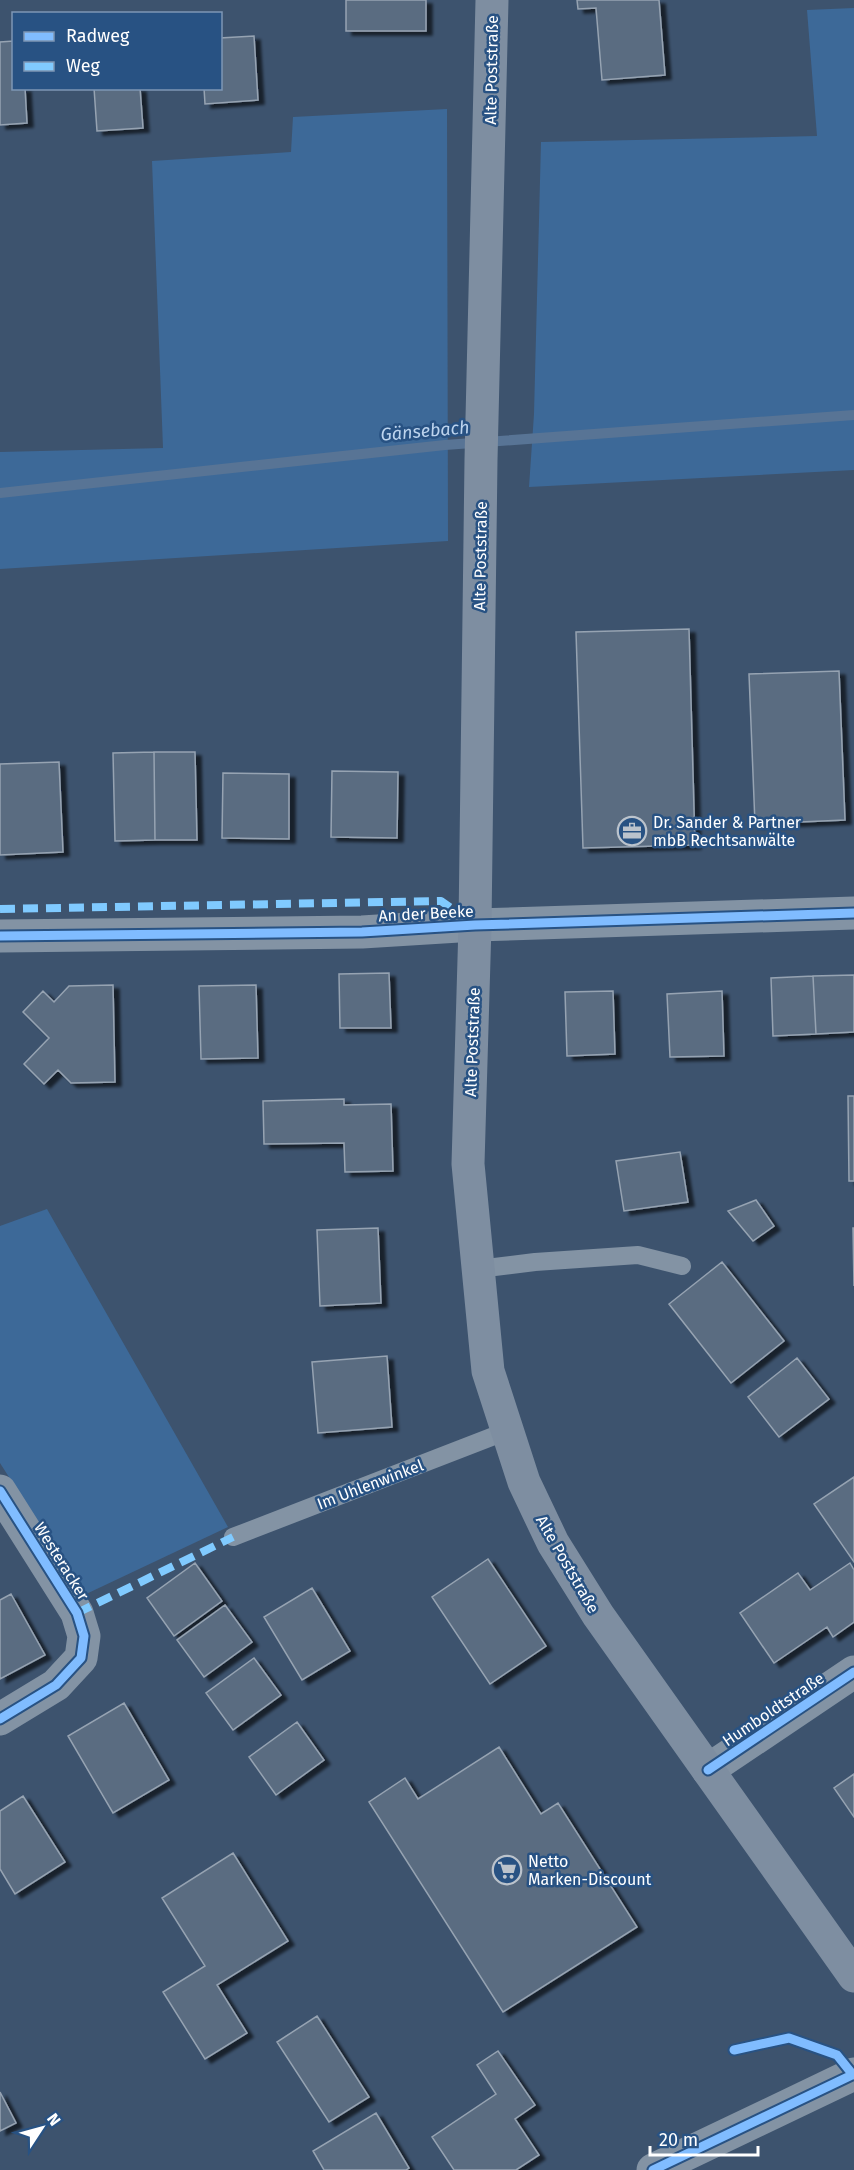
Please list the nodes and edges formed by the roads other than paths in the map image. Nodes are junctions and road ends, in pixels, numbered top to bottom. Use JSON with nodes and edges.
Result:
{"nodes":[{"id":1,"x":492,"y":0,"type":"edge"},
{"id":2,"x":854,"y":913,"type":"edge"},
{"id":3,"x":475,"y":925,"type":"junction"},
{"id":4,"x":0,"y":936,"type":"edge"},
{"id":5,"x":682,"y":1266,"type":"dead end"},
{"id":6,"x":478,"y":1269,"type":"junction"},
{"id":7,"x":507,"y":1431,"type":"junction"},
{"id":8,"x":0,"y":1491,"type":"edge"},
{"id":9,"x":233,"y":1537,"type":"dead end"},
{"id":10,"x":854,"y":1672,"type":"edge"},
{"id":11,"x":0,"y":1719,"type":"edge"},
{"id":12,"x":708,"y":1770,"type":"junction"},
{"id":13,"x":854,"y":1976,"type":"edge"},
{"id":14,"x":854,"y":2074,"type":"edge"},
{"id":15,"x":666,"y":2167,"type":"edge"}],
"edges":[{"from":1,"to":3,"type":"main road","name":"Alte Poststraße"},
{"from":2,"to":3,"type":"street","name":"An der Beeke"},
{"from":3,"to":4,"type":"street","name":"An der Beeke"},
{"from":3,"to":6,"type":"main road","name":"Alte Poststraße"},
{"from":5,"to":6,"type":"lane"},
{"from":6,"to":7,"type":"main road","name":"Alte Poststraße"},
{"from":7,"to":9,"type":"lane","name":"Im Uhlenwinkel"},
{"from":7,"to":12,"type":"main road","name":"Alte Poststraße"},
{"from":8,"to":11,"type":"street","name":"Westeracker"},
{"from":10,"to":12,"type":"street","name":"Humboldtstraße"},
{"from":12,"to":13,"type":"main road","name":"Alte Poststraße"},
{"from":14,"to":15,"type":"street"}]}
